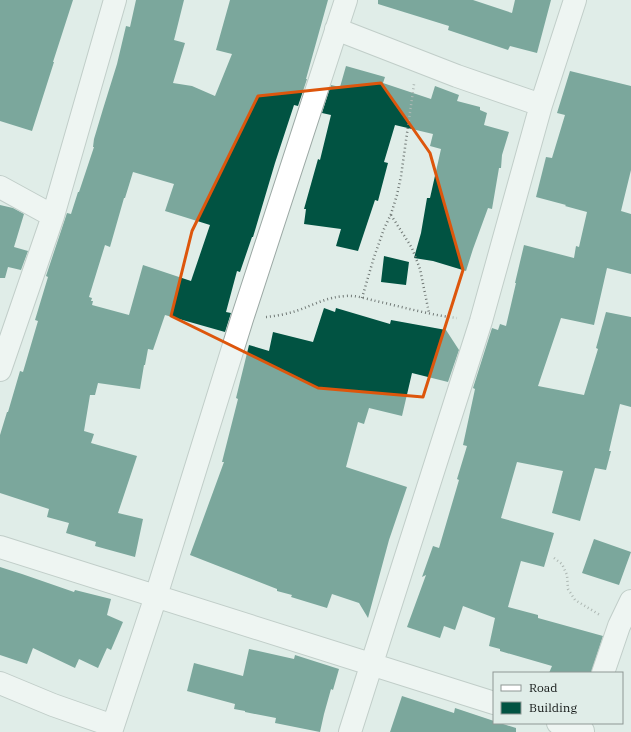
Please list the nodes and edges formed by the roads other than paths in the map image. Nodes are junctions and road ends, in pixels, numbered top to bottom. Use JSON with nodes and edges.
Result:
{"nodes":[{"id":1,"x":115,"y":0,"type":"edge"},
{"id":2,"x":346,"y":0,"type":"edge"},
{"id":3,"x":576,"y":0,"type":"edge"},
{"id":4,"x":336,"y":29,"type":"junction"},
{"id":5,"x":541,"y":105,"type":"junction"},
{"id":6,"x":0,"y":188,"type":"edge"},
{"id":7,"x":53,"y":216,"type":"junction"},
{"id":8,"x":0,"y":370,"type":"edge"},
{"id":9,"x":0,"y":547,"type":"edge"},
{"id":10,"x":156,"y":596,"type":"junction"},
{"id":11,"x":631,"y":601,"type":"edge"},
{"id":12,"x":372,"y":664,"type":"junction"},
{"id":13,"x":603,"y":672,"type":"edge"},
{"id":14,"x":0,"y":683,"type":"edge"},
{"id":15,"x":493,"y":703,"type":"edge"},
{"id":16,"x":562,"y":724,"type":"edge"},
{"id":17,"x":112,"y":729,"type":"edge"},
{"id":18,"x":583,"y":729,"type":"edge"},
{"id":19,"x":350,"y":732,"type":"edge"}],
"edges":[{"from":1,"to":7,"type":"street"},
{"from":2,"to":4,"type":"street"},
{"from":3,"to":5,"type":"street"},
{"from":4,"to":5,"type":"street"},
{"from":4,"to":10,"type":"street"},
{"from":5,"to":12,"type":"street"},
{"from":6,"to":7,"type":"street"},
{"from":7,"to":8,"type":"street"},
{"from":9,"to":10,"type":"street"},
{"from":10,"to":12,"type":"street"},
{"from":10,"to":17,"type":"street"},
{"from":11,"to":13,"type":"street"},
{"from":12,"to":15,"type":"street"},
{"from":12,"to":19,"type":"street"},
{"from":14,"to":17,"type":"street"},
{"from":16,"to":18,"type":"street"}]}
